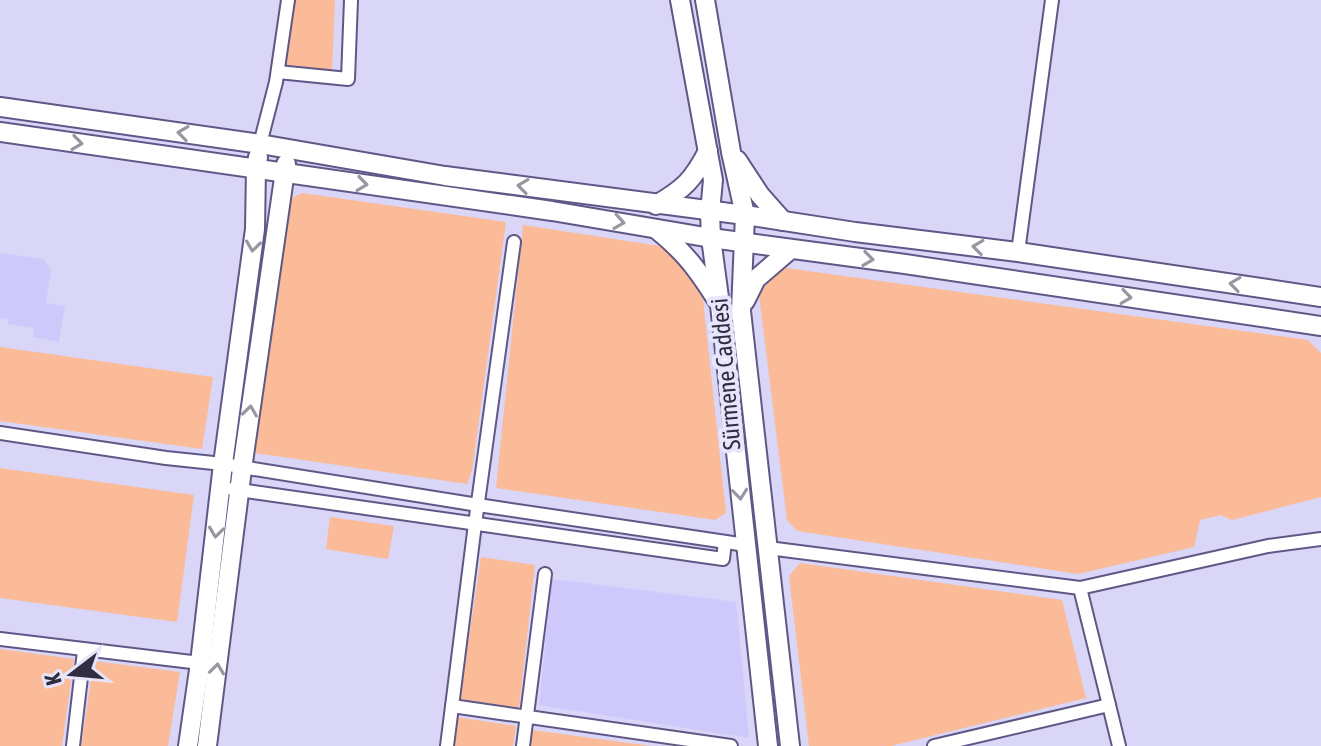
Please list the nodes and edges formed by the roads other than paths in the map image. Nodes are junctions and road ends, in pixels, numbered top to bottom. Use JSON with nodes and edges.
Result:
{"nodes":[{"id":1,"x":288,"y":0,"type":"edge"},
{"id":2,"x":351,"y":0,"type":"edge"},
{"id":3,"x":680,"y":0,"type":"edge"},
{"id":4,"x":705,"y":0,"type":"edge"},
{"id":5,"x":1052,"y":0,"type":"edge"},
{"id":6,"x":278,"y":72,"type":"junction"},
{"id":7,"x":0,"y":107,"type":"edge"},
{"id":8,"x":0,"y":132,"type":"edge"},
{"id":9,"x":260,"y":144,"type":"junction"},
{"id":10,"x":288,"y":149,"type":"junction"},
{"id":11,"x":708,"y":151,"type":"junction"},
{"id":12,"x":731,"y":152,"type":"junction"},
{"id":13,"x":256,"y":168,"type":"junction"},
{"id":14,"x":284,"y":173,"type":"junction"},
{"id":15,"x":656,"y":205,"type":"junction"},
{"id":16,"x":710,"y":212,"type":"junction"},
{"id":17,"x":745,"y":215,"type":"junction"},
{"id":18,"x":783,"y":221,"type":"junction"},
{"id":19,"x":654,"y":227,"type":"junction"},
{"id":20,"x":711,"y":238,"type":"junction"},
{"id":21,"x":514,"y":242,"type":"dead end"},
{"id":22,"x":744,"y":243,"type":"junction"},
{"id":23,"x":791,"y":249,"type":"junction"},
{"id":24,"x":1018,"y":252,"type":"junction"},
{"id":25,"x":1318,"y":295,"type":"edge"},
{"id":26,"x":720,"y":305,"type":"junction"},
{"id":27,"x":741,"y":311,"type":"junction"},
{"id":28,"x":1312,"y":325,"type":"edge"},
{"id":29,"x":1321,"y":343,"type":"edge"},
{"id":30,"x":0,"y":433,"type":"edge"},
{"id":31,"x":223,"y":464,"type":"junction"},
{"id":32,"x":242,"y":469,"type":"junction"},
{"id":33,"x":221,"y":487,"type":"junction"},
{"id":34,"x":240,"y":491,"type":"junction"},
{"id":35,"x":478,"y":505,"type":"junction"},
{"id":36,"x":475,"y":524,"type":"junction"},
{"id":37,"x":1321,"y":539,"type":"edge"},
{"id":38,"x":725,"y":542,"type":"junction"},
{"id":39,"x":746,"y":545,"type":"junction"},
{"id":40,"x":768,"y":548,"type":"junction"},
{"id":41,"x":545,"y":574,"type":"dead end"},
{"id":42,"x":1080,"y":588,"type":"junction"},
{"id":43,"x":0,"y":639,"type":"edge"},
{"id":44,"x":84,"y":651,"type":"junction"},
{"id":45,"x":200,"y":663,"type":"junction"},
{"id":46,"x":1109,"y":705,"type":"junction"},
{"id":47,"x":452,"y":706,"type":"junction"},
{"id":48,"x":526,"y":717,"type":"junction"},
{"id":49,"x":669,"y":742,"type":"edge"},
{"id":50,"x":73,"y":746,"type":"edge"},
{"id":51,"x":188,"y":746,"type":"edge"},
{"id":52,"x":207,"y":746,"type":"edge"},
{"id":53,"x":447,"y":746,"type":"edge"},
{"id":54,"x":523,"y":746,"type":"edge"},
{"id":55,"x":731,"y":746,"type":"edge"},
{"id":56,"x":768,"y":746,"type":"edge"},
{"id":57,"x":790,"y":746,"type":"edge"},
{"id":58,"x":934,"y":746,"type":"edge"},
{"id":59,"x":1119,"y":746,"type":"edge"}],
"edges":[{"from":1,"to":6,"type":"street"},
{"from":2,"to":6,"type":"street"},
{"from":3,"to":11,"type":"main road","name":"Sürmene Caddesi"},
{"from":4,"to":12,"type":"main road","name":"Sürmene Caddesi"},
{"from":5,"to":24,"type":"street"},
{"from":6,"to":9,"type":"street"},
{"from":9,"to":7,"type":"main road","one_way":true},
{"from":8,"to":13,"type":"main road","one_way":true},
{"from":9,"to":10,"type":"main road"},
{"from":9,"to":13,"type":"main road"},
{"from":10,"to":14,"type":"main road"},
{"from":15,"to":10,"type":"main road","one_way":true},
{"from":11,"to":15,"type":"main road"},
{"from":11,"to":16,"type":"main road","name":"Sürmene Caddesi"},
{"from":12,"to":17,"type":"main road","name":"Sürmene Caddesi"},
{"from":12,"to":18,"type":"main road"},
{"from":13,"to":14,"type":"main road"},
{"from":13,"to":31,"type":"main road","one_way":true},
{"from":14,"to":19,"type":"main road","one_way":true},
{"from":32,"to":14,"type":"main road","one_way":true},
{"from":15,"to":16,"type":"main road"},
{"from":16,"to":17,"type":"main road"},
{"from":16,"to":20,"type":"main road","name":"Sürmene Caddesi"},
{"from":17,"to":18,"type":"main road"},
{"from":17,"to":22,"type":"main road","name":"Sürmene Caddesi"},
{"from":24,"to":18,"type":"main road","one_way":true},
{"from":19,"to":20,"type":"main road"},
{"from":19,"to":26,"type":"main road"},
{"from":20,"to":22,"type":"main road"},
{"from":20,"to":26,"type":"main road","name":"Sürmene Caddesi"},
{"from":21,"to":35,"type":"street"},
{"from":22,"to":23,"type":"main road"},
{"from":22,"to":27,"type":"main road","name":"Sürmene Caddesi"},
{"from":23,"to":27,"type":"main road"},
{"from":23,"to":28,"type":"main road","one_way":true},
{"from":25,"to":24,"type":"main road","one_way":true},
{"from":26,"to":39,"type":"main road","name":"Sürmene Caddesi","one_way":true},
{"from":27,"to":40,"type":"main road","name":"Sürmene Caddesi"},
{"from":28,"to":29,"type":"main road"},
{"from":30,"to":31,"type":"street"},
{"from":31,"to":32,"type":"street"},
{"from":31,"to":33,"type":"main road"},
{"from":32,"to":34,"type":"main road"},
{"from":32,"to":35,"type":"street"},
{"from":33,"to":34,"type":"street"},
{"from":33,"to":45,"type":"main road","one_way":true},
{"from":34,"to":36,"type":"street"},
{"from":52,"to":34,"type":"main road","one_way":true},
{"from":35,"to":36,"type":"street"},
{"from":35,"to":38,"type":"street"},
{"from":36,"to":38,"type":"street"},
{"from":36,"to":47,"type":"street"},
{"from":37,"to":42,"type":"street"},
{"from":38,"to":39,"type":"street"},
{"from":39,"to":56,"type":"main road","name":"Sürmene Caddesi"},
{"from":40,"to":42,"type":"street"},
{"from":40,"to":57,"type":"main road","name":"Sürmene Caddesi"},
{"from":41,"to":48,"type":"street"},
{"from":42,"to":46,"type":"street"},
{"from":43,"to":44,"type":"street"},
{"from":44,"to":45,"type":"street"},
{"from":44,"to":50,"type":"street"},
{"from":45,"to":51,"type":"main road"},
{"from":46,"to":58,"type":"street"},
{"from":46,"to":59,"type":"street"},
{"from":47,"to":48,"type":"street"},
{"from":47,"to":53,"type":"street"},
{"from":48,"to":49,"type":"street"},
{"from":48,"to":54,"type":"street"},
{"from":49,"to":55,"type":"street"}]}
